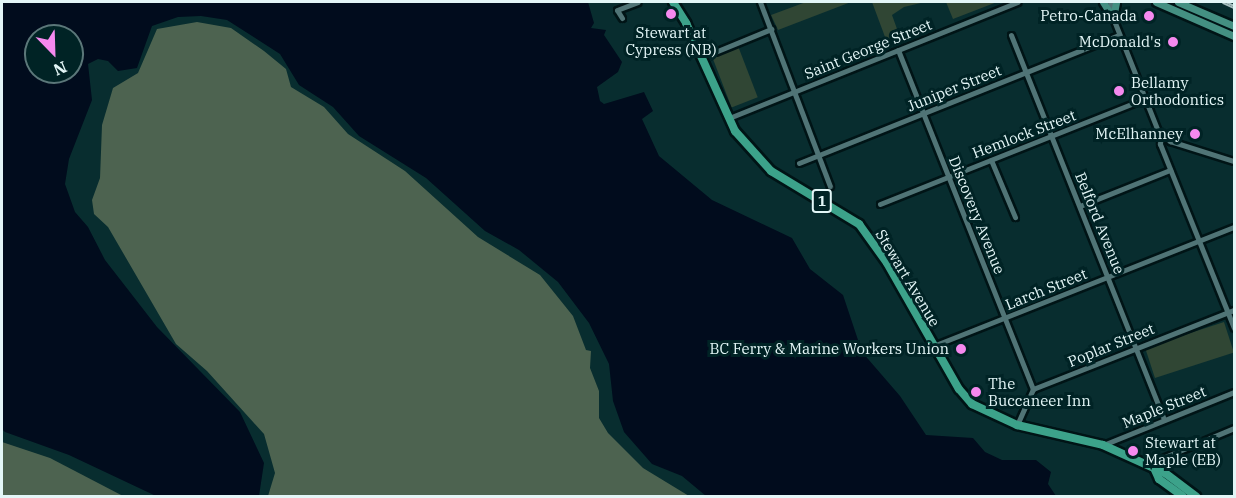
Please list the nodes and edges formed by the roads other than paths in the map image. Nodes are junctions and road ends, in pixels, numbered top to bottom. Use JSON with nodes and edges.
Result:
{"nodes":[{"id":1,"x":638,"y":2,"type":"edge"},
{"id":2,"x":673,"y":2,"type":"edge"},
{"id":3,"x":760,"y":2,"type":"edge"},
{"id":4,"x":1018,"y":2,"type":"edge"},
{"id":5,"x":1103,"y":2,"type":"edge"},
{"id":6,"x":1110,"y":2,"type":"edge"},
{"id":7,"x":1116,"y":2,"type":"edge"},
{"id":8,"x":1156,"y":2,"type":"edge"},
{"id":9,"x":1178,"y":2,"type":"edge"},
{"id":10,"x":622,"y":18,"type":"dead end"},
{"id":11,"x":1113,"y":18,"type":"junction"},
{"id":12,"x":1234,"y":26,"type":"edge"},
{"id":13,"x":771,"y":29,"type":"junction"},
{"id":14,"x":1011,"y":35,"type":"dead end"},
{"id":15,"x":1119,"y":35,"type":"junction"},
{"id":16,"x":1234,"y":36,"type":"edge"},
{"id":17,"x":898,"y":50,"type":"junction"},
{"id":18,"x":715,"y":52,"type":"dead end"},
{"id":19,"x":1026,"y":72,"type":"junction"},
{"id":20,"x":794,"y":92,"type":"junction"},
{"id":21,"x":1144,"y":99,"type":"junction"},
{"id":22,"x":923,"y":113,"type":"junction"},
{"id":23,"x":727,"y":119,"type":"junction"},
{"id":24,"x":1161,"y":134,"type":"junction"},
{"id":25,"x":1052,"y":135,"type":"junction"},
{"id":26,"x":818,"y":155,"type":"junction"},
{"id":27,"x":991,"y":160,"type":"junction"},
{"id":28,"x":1234,"y":161,"type":"edge"},
{"id":29,"x":799,"y":163,"type":"dead end"},
{"id":30,"x":1170,"y":170,"type":"junction"},
{"id":31,"x":950,"y":176,"type":"junction"},
{"id":32,"x":830,"y":186,"type":"dead end"},
{"id":33,"x":880,"y":204,"type":"dead end"},
{"id":34,"x":1080,"y":206,"type":"junction"},
{"id":35,"x":1015,"y":217,"type":"dead end"},
{"id":36,"x":1234,"y":227,"type":"edge"},
{"id":37,"x":1200,"y":241,"type":"junction"},
{"id":38,"x":1108,"y":277,"type":"junction"},
{"id":39,"x":1231,"y":311,"type":"edge"},
{"id":40,"x":1005,"y":318,"type":"junction"},
{"id":41,"x":1234,"y":328,"type":"edge"},
{"id":42,"x":933,"y":346,"type":"junction"},
{"id":43,"x":1136,"y":348,"type":"junction"},
{"id":44,"x":1033,"y":389,"type":"junction"},
{"id":45,"x":1234,"y":392,"type":"edge"},
{"id":46,"x":1164,"y":420,"type":"junction"},
{"id":47,"x":1017,"y":425,"type":"junction"},
{"id":48,"x":1234,"y":428,"type":"edge"},
{"id":49,"x":1103,"y":445,"type":"junction"},
{"id":50,"x":1151,"y":467,"type":"junction"},
{"id":51,"x":1182,"y":496,"type":"edge"},
{"id":52,"x":1196,"y":496,"type":"edge"}],
"edges":[{"from":1,"to":10,"type":"street"},
{"from":2,"to":23,"type":"highway","name":"Stewart Avenue","number":"1"},
{"from":3,"to":13,"type":"street"},
{"from":4,"to":17,"type":"street","name":"Saint George Street"},
{"from":5,"to":11,"type":"main road"},
{"from":6,"to":11,"type":"street"},
{"from":7,"to":11,"type":"main road"},
{"from":8,"to":16,"type":"main road"},
{"from":9,"to":12,"type":"main road"},
{"from":11,"to":15,"type":"street"},
{"from":13,"to":18,"type":"street"},
{"from":13,"to":20,"type":"street"},
{"from":14,"to":19,"type":"street","name":"Belford Avenue"},
{"from":15,"to":19,"type":"street","name":"Juniper Street"},
{"from":15,"to":21,"type":"street"},
{"from":17,"to":20,"type":"street","name":"Saint George Street"},
{"from":17,"to":22,"type":"street","name":"Discovery Avenue"},
{"from":19,"to":22,"type":"street","name":"Juniper Street"},
{"from":19,"to":25,"type":"street","name":"Belford Avenue"},
{"from":20,"to":23,"type":"street","name":"Saint George Street"},
{"from":20,"to":26,"type":"street"},
{"from":21,"to":24,"type":"street"},
{"from":21,"to":25,"type":"street","name":"Hemlock Street"},
{"from":22,"to":26,"type":"street","name":"Juniper Street"},
{"from":22,"to":31,"type":"street","name":"Discovery Avenue"},
{"from":23,"to":42,"type":"highway","name":"Stewart Avenue","number":"1"},
{"from":24,"to":28,"type":"street"},
{"from":24,"to":30,"type":"street"},
{"from":25,"to":27,"type":"street","name":"Hemlock Street"},
{"from":25,"to":34,"type":"street","name":"Belford Avenue"},
{"from":26,"to":29,"type":"street","name":"Juniper Street"},
{"from":26,"to":32,"type":"street"},
{"from":27,"to":31,"type":"street","name":"Hemlock Street"},
{"from":27,"to":35,"type":"street"},
{"from":30,"to":34,"type":"street"},
{"from":30,"to":37,"type":"street"},
{"from":31,"to":33,"type":"street","name":"Hemlock Street"},
{"from":31,"to":40,"type":"street","name":"Discovery Avenue"},
{"from":34,"to":38,"type":"street","name":"Belford Avenue"},
{"from":36,"to":37,"type":"street","name":"Larch Street"},
{"from":37,"to":38,"type":"street","name":"Larch Street"},
{"from":37,"to":39,"type":"street"},
{"from":38,"to":40,"type":"street","name":"Larch Street"},
{"from":38,"to":43,"type":"street","name":"Belford Avenue"},
{"from":39,"to":41,"type":"street"},
{"from":39,"to":43,"type":"street","name":"Poplar Street"},
{"from":40,"to":42,"type":"street","name":"Larch Street"},
{"from":40,"to":44,"type":"street","name":"Discovery Avenue"},
{"from":42,"to":47,"type":"highway","name":"Stewart Avenue","number":"1"},
{"from":43,"to":44,"type":"street","name":"Poplar Street"},
{"from":43,"to":46,"type":"street","name":"Belford Avenue"},
{"from":44,"to":47,"type":"street"},
{"from":45,"to":46,"type":"street","name":"Maple Street"},
{"from":46,"to":49,"type":"street","name":"Maple Street"},
{"from":47,"to":49,"type":"highway","name":"Stewart Avenue","number":"1"},
{"from":48,"to":50,"type":"street"},
{"from":49,"to":50,"type":"highway","name":"Stewart Avenue","number":"1"},
{"from":50,"to":51,"type":"highway","name":"Stewart Avenue","number":"1"},
{"from":50,"to":52,"type":"highway","name":"Stewart Avenue","number":"1"}]}
